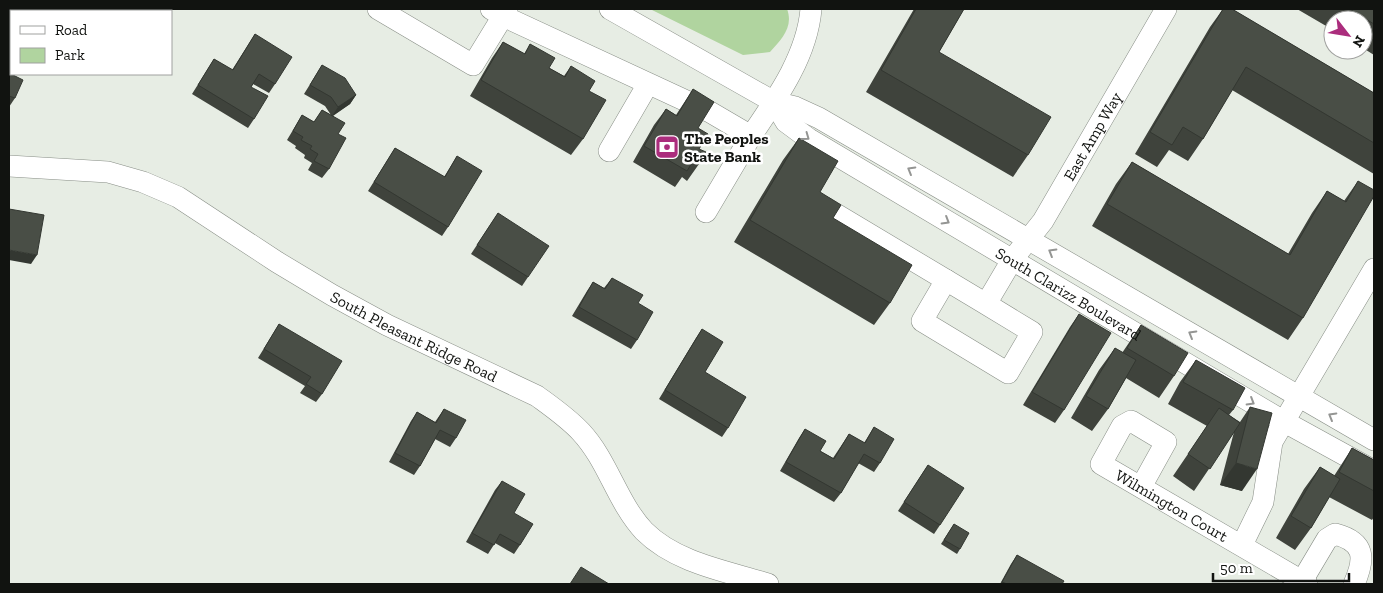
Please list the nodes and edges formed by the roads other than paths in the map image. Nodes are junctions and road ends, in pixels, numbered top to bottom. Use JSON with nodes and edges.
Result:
{"nodes":[{"id":1,"x":378,"y":9,"type":"edge"},
{"id":2,"x":610,"y":9,"type":"edge"},
{"id":3,"x":811,"y":9,"type":"edge"},
{"id":4,"x":1166,"y":9,"type":"edge"},
{"id":5,"x":500,"y":11,"type":"edge"},
{"id":6,"x":648,"y":84,"type":"junction"},
{"id":7,"x":774,"y":102,"type":"junction"},
{"id":8,"x":751,"y":136,"type":"junction"},
{"id":9,"x":609,"y":151,"type":"dead end"},
{"id":10,"x":9,"y":166,"type":"edge"},
{"id":11,"x":824,"y":207,"type":"edge"},
{"id":12,"x":706,"y":212,"type":"dead end"},
{"id":13,"x":1030,"y":239,"type":"junction"},
{"id":14,"x":1012,"y":260,"type":"junction"},
{"id":15,"x":1374,"y":269,"type":"edge"},
{"id":16,"x":946,"y":280,"type":"junction"},
{"id":17,"x":986,"y":304,"type":"junction"},
{"id":18,"x":1299,"y":396,"type":"junction"},
{"id":19,"x":1284,"y":421,"type":"junction"},
{"id":20,"x":1374,"y":440,"type":"edge"},
{"id":21,"x":1374,"y":471,"type":"edge"},
{"id":22,"x":1141,"y":487,"type":"junction"},
{"id":23,"x":1242,"y":545,"type":"junction"},
{"id":24,"x":1304,"y":583,"type":"edge"},
{"id":25,"x":768,"y":584,"type":"edge"},
{"id":26,"x":1354,"y":584,"type":"edge"}],
"edges":[{"from":1,"to":5,"type":"street"},
{"from":2,"to":7,"type":"street","name":"South Clarizz Boulevard"},
{"from":3,"to":7,"type":"street"},
{"from":4,"to":13,"type":"street","name":"East Amp Way"},
{"from":5,"to":6,"type":"street"},
{"from":6,"to":8,"type":"street"},
{"from":6,"to":9,"type":"street"},
{"from":7,"to":8,"type":"street"},
{"from":13,"to":7,"type":"street","name":"South Clarizz Boulevard","one_way":true},
{"from":7,"to":14,"type":"street","name":"South Clarizz Boulevard","one_way":true},
{"from":8,"to":12,"type":"street"},
{"from":10,"to":25,"type":"street","name":"South Pleasant Ridge Road"},
{"from":11,"to":16,"type":"street"},
{"from":13,"to":14,"type":"street","name":"East Amp Way"},
{"from":18,"to":13,"type":"street","name":"South Clarizz Boulevard","one_way":true},
{"from":14,"to":17,"type":"street","name":"East Amp Way"},
{"from":14,"to":19,"type":"street","name":"South Clarizz Boulevard","one_way":true},
{"from":15,"to":18,"type":"street","name":"Wilmington Court"},
{"from":16,"to":17,"type":"street"},
{"from":16,"to":17,"type":"street"},
{"from":18,"to":19,"type":"street","name":"Wilmington Court"},
{"from":20,"to":18,"type":"street","name":"South Clarizz Boulevard","one_way":true},
{"from":19,"to":21,"type":"street","name":"South Clarizz Boulevard"},
{"from":19,"to":23,"type":"street","name":"Wilmington Court"},
{"from":22,"to":22,"type":"street","name":"Wilmington Court"},
{"from":22,"to":23,"type":"street","name":"Wilmington Court"},
{"from":23,"to":24,"type":"street","name":"Wilmington Court"},
{"from":24,"to":26,"type":"street","name":"Wilmington Court"}]}
